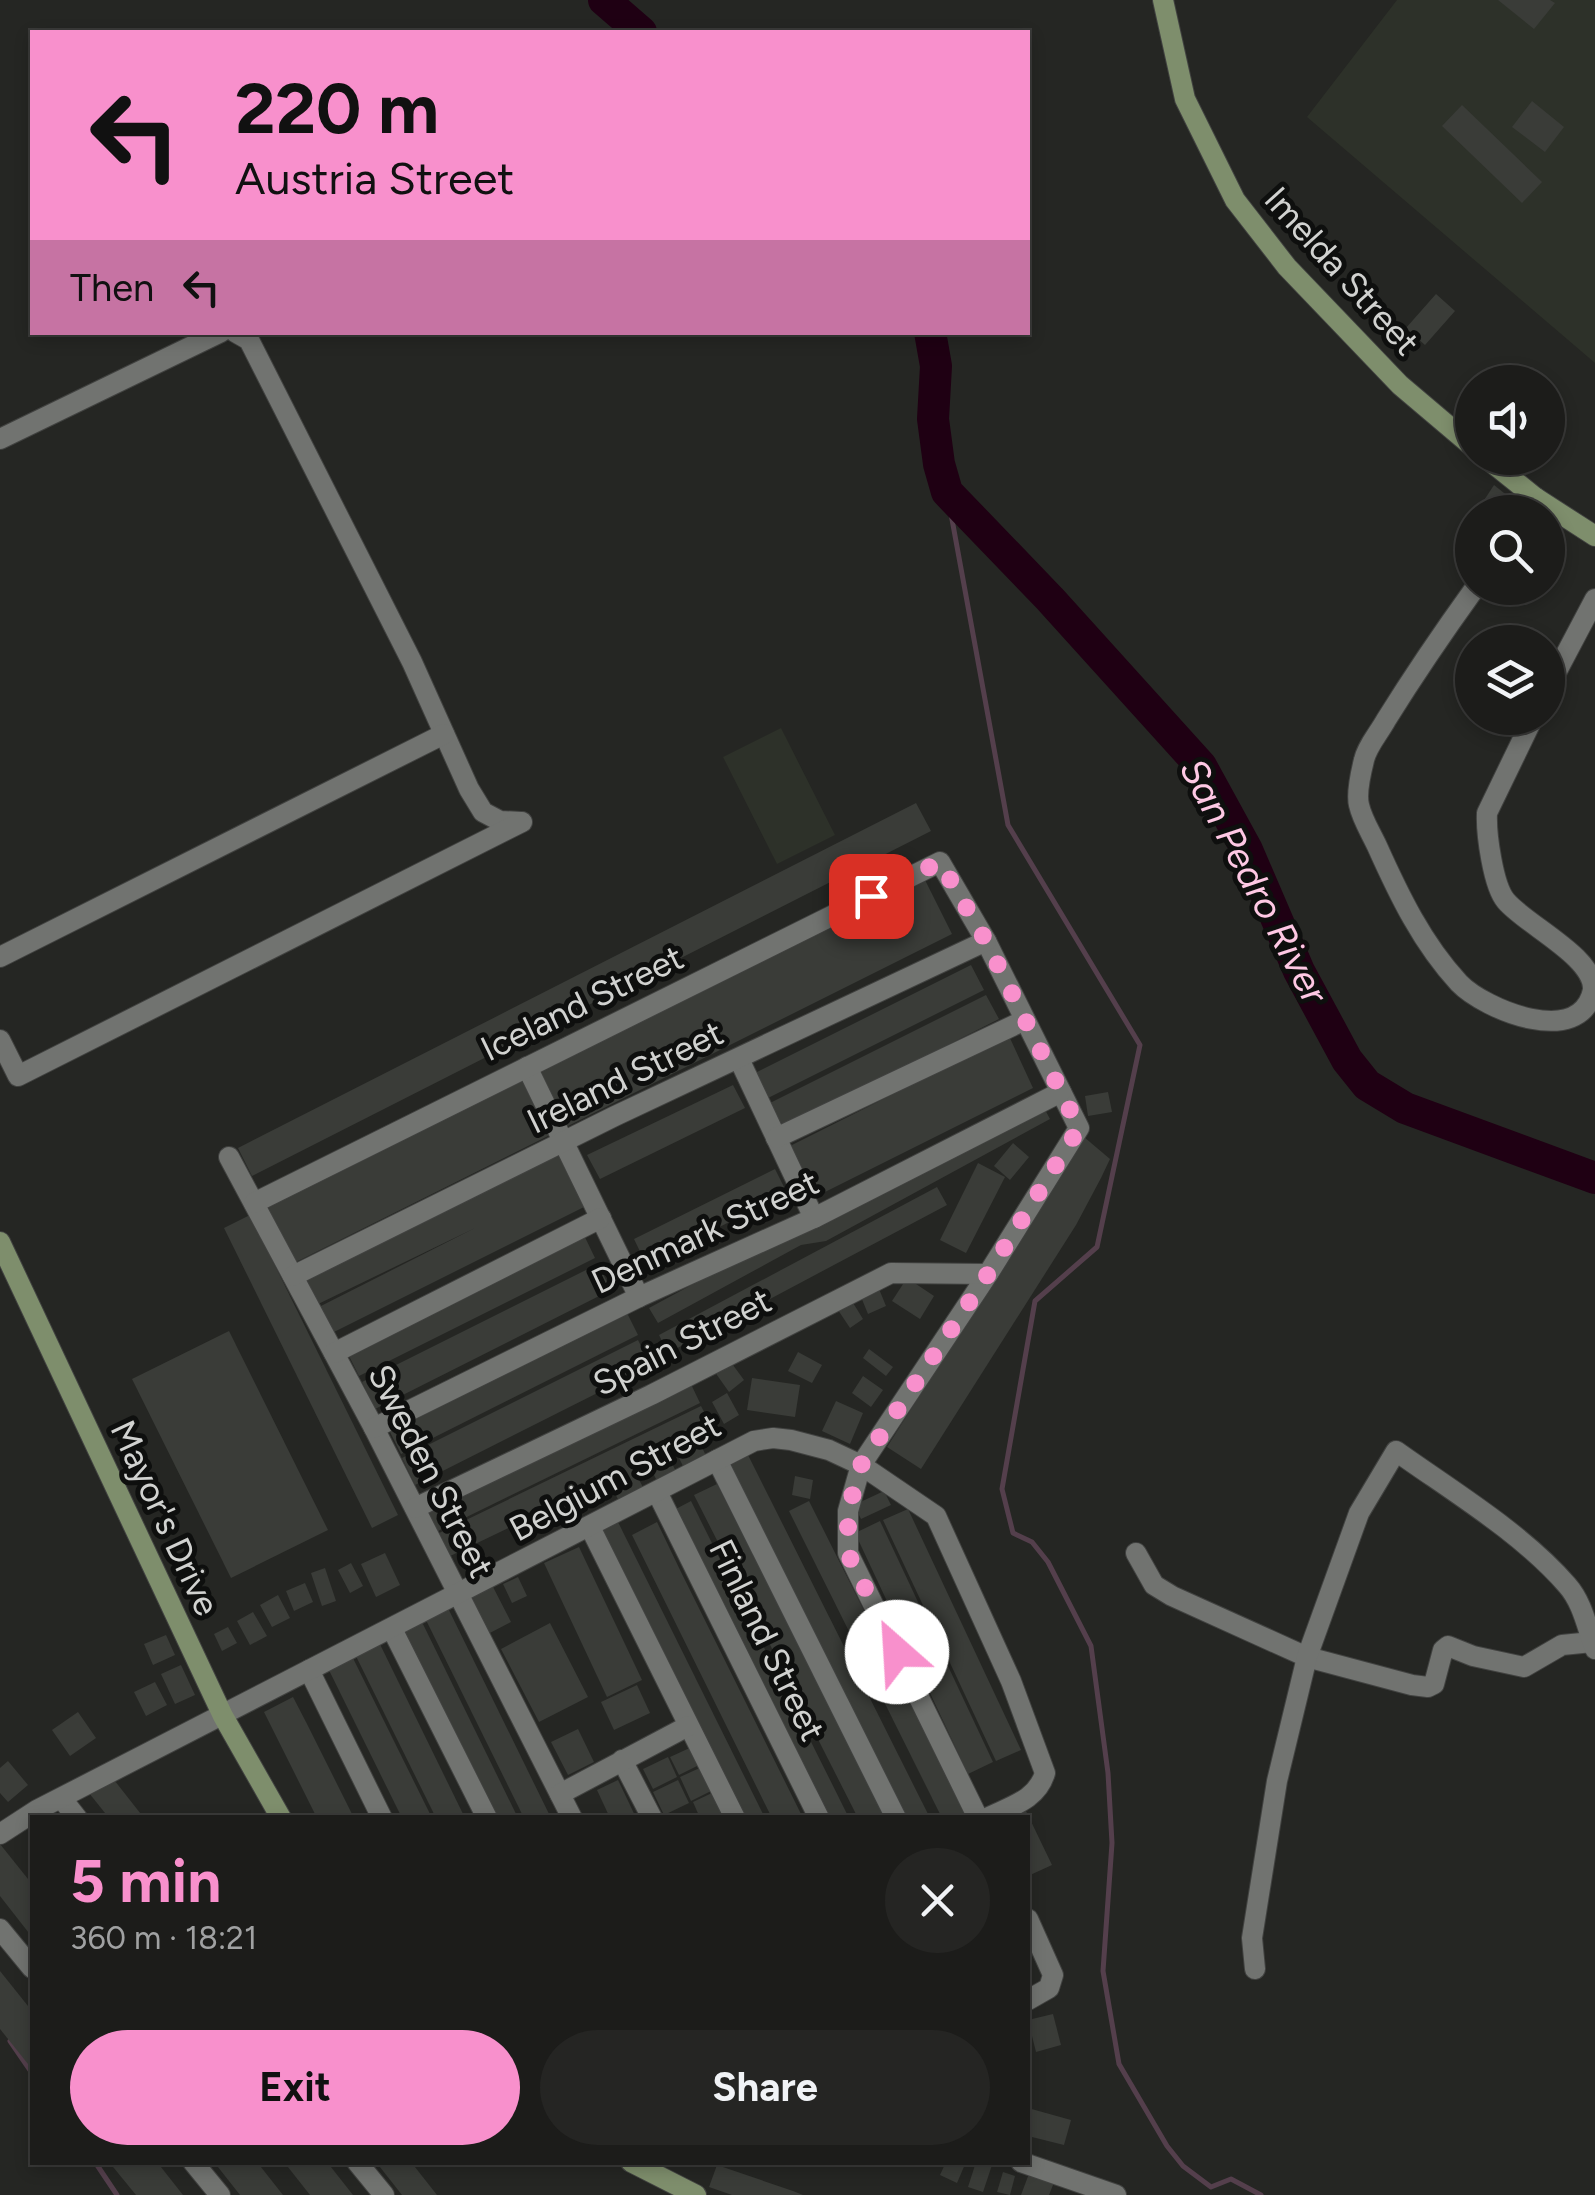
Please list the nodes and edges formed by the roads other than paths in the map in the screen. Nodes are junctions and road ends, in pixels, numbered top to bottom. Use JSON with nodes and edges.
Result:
{"nodes":[{"id":1,"x":1163,"y":0,"type":"edge"},
{"id":2,"x":215,"y":335,"type":"edge"},
{"id":3,"x":240,"y":335,"type":"edge"},
{"id":4,"x":1455,"y":431,"type":"edge"},
{"id":5,"x":0,"y":440,"type":"edge"},
{"id":6,"x":1502,"y":475,"type":"edge"},
{"id":7,"x":1521,"y":495,"type":"edge"},
{"id":8,"x":1565,"y":522,"type":"edge"},
{"id":9,"x":1595,"y":536,"type":"edge"},
{"id":10,"x":1595,"y":599,"type":"edge"},
{"id":11,"x":1463,"y":605,"type":"edge"},
{"id":12,"x":1565,"y":656,"type":"edge"},
{"id":13,"x":444,"y":734,"type":"junction"},
{"id":14,"x":1525,"y":735,"type":"edge"},
{"id":15,"x":986,"y":941,"type":"junction"},
{"id":16,"x":0,"y":957,"type":"edge"},
{"id":17,"x":1025,"y":1020,"type":"junction"},
{"id":18,"x":0,"y":1040,"type":"edge"},
{"id":19,"x":738,"y":1059,"type":"junction"},
{"id":20,"x":527,"y":1067,"type":"junction"},
{"id":21,"x":1061,"y":1092,"type":"junction"},
{"id":22,"x":776,"y":1138,"type":"junction"},
{"id":23,"x":564,"y":1142,"type":"junction"},
{"id":24,"x":229,"y":1157,"type":"dead end"},
{"id":25,"x":254,"y":1202,"type":"junction"},
{"id":26,"x":602,"y":1218,"type":"junction"},
{"id":27,"x":814,"y":1218,"type":"junction"},
{"id":28,"x":0,"y":1242,"type":"edge"},
{"id":29,"x":988,"y":1274,"type":"junction"},
{"id":30,"x":293,"y":1276,"type":"junction"},
{"id":31,"x":640,"y":1297,"type":"junction"},
{"id":32,"x":334,"y":1353,"type":"junction"},
{"id":33,"x":374,"y":1428,"type":"junction"},
{"id":34,"x":717,"y":1460,"type":"junction"},
{"id":35,"x":861,"y":1465,"type":"junction"},
{"id":36,"x":658,"y":1492,"type":"junction"},
{"id":37,"x":414,"y":1508,"type":"junction"},
{"id":38,"x":590,"y":1527,"type":"junction"},
{"id":39,"x":1136,"y":1553,"type":"dead end"},
{"id":40,"x":458,"y":1595,"type":"junction"},
{"id":41,"x":392,"y":1629,"type":"junction"},
{"id":42,"x":1594,"y":1646,"type":"edge"},
{"id":43,"x":1307,"y":1657,"type":"junction"},
{"id":44,"x":309,"y":1670,"type":"junction"},
{"id":45,"x":223,"y":1716,"type":"junction"},
{"id":46,"x":688,"y":1726,"type":"junction"},
{"id":47,"x":622,"y":1760,"type":"junction"},
{"id":48,"x":560,"y":1794,"type":"junction"},
{"id":49,"x":62,"y":1798,"type":"junction"},
{"id":50,"x":33,"y":1815,"type":"edge"},
{"id":51,"x":76,"y":1815,"type":"edge"},
{"id":52,"x":279,"y":1815,"type":"edge"},
{"id":53,"x":381,"y":1815,"type":"edge"},
{"id":54,"x":485,"y":1815,"type":"edge"},
{"id":55,"x":570,"y":1815,"type":"edge"},
{"id":56,"x":650,"y":1815,"type":"edge"},
{"id":57,"x":733,"y":1815,"type":"edge"},
{"id":58,"x":817,"y":1815,"type":"edge"},
{"id":59,"x":894,"y":1815,"type":"edge"},
{"id":60,"x":977,"y":1815,"type":"edge"},
{"id":61,"x":992,"y":1815,"type":"edge"},
{"id":62,"x":30,"y":1817,"type":"edge"},
{"id":63,"x":0,"y":1834,"type":"edge"},
{"id":64,"x":1030,"y":1923,"type":"edge"},
{"id":65,"x":0,"y":1928,"type":"edge"},
{"id":66,"x":30,"y":1966,"type":"edge"},
{"id":67,"x":1256,"y":1969,"type":"dead end"},
{"id":68,"x":1030,"y":1999,"type":"edge"},
{"id":69,"x":195,"y":2165,"type":"edge"},
{"id":70,"x":360,"y":2165,"type":"edge"},
{"id":71,"x":640,"y":2165,"type":"edge"},
{"id":72,"x":1030,"y":2165,"type":"edge"},
{"id":73,"x":220,"y":2195,"type":"edge"},
{"id":74,"x":384,"y":2195,"type":"edge"},
{"id":75,"x":696,"y":2195,"type":"edge"},
{"id":76,"x":1116,"y":2195,"type":"edge"}],
"edges":[{"from":1,"to":4,"type":"street","name":"Imelda Street"},
{"from":2,"to":5,"type":"street"},
{"from":3,"to":13,"type":"street"},
{"from":6,"to":7,"type":"street"},
{"from":8,"to":9,"type":"street"},
{"from":10,"to":12,"type":"street"},
{"from":11,"to":14,"type":"street"},
{"from":13,"to":16,"type":"street"},
{"from":13,"to":18,"type":"street"},
{"from":15,"to":17,"type":"street"},
{"from":15,"to":19,"type":"street","name":"Ireland Street"},
{"from":15,"to":20,"type":"street","name":"Iceland Street"},
{"from":17,"to":21,"type":"street"},
{"from":17,"to":22,"type":"street"},
{"from":19,"to":22,"type":"street"},
{"from":19,"to":23,"type":"street","name":"Ireland Street"},
{"from":20,"to":23,"type":"street"},
{"from":20,"to":25,"type":"street","name":"Iceland Street"},
{"from":21,"to":27,"type":"street","name":"Denmark Street"},
{"from":21,"to":29,"type":"street"},
{"from":22,"to":27,"type":"street"},
{"from":23,"to":26,"type":"street"},
{"from":23,"to":30,"type":"street","name":"Ireland Street"},
{"from":24,"to":25,"type":"street","name":"Sweden Street"},
{"from":25,"to":30,"type":"street","name":"Sweden Street"},
{"from":26,"to":31,"type":"street"},
{"from":26,"to":32,"type":"street"},
{"from":27,"to":31,"type":"street","name":"Denmark Street"},
{"from":28,"to":45,"type":"street","name":"Mayor's Drive"},
{"from":29,"to":35,"type":"street"},
{"from":29,"to":37,"type":"street","name":"Spain Street"},
{"from":30,"to":32,"type":"street","name":"Sweden Street"},
{"from":31,"to":33,"type":"street","name":"Denmark Street"},
{"from":32,"to":33,"type":"street","name":"Sweden Street"},
{"from":33,"to":37,"type":"street","name":"Sweden Street"},
{"from":34,"to":35,"type":"street","name":"Belgium Street"},
{"from":34,"to":36,"type":"street","name":"Belgium Street"},
{"from":34,"to":59,"type":"street"},
{"from":35,"to":60,"type":"street"},
{"from":35,"to":61,"type":"street","name":"Belgium Street"},
{"from":36,"to":38,"type":"street","name":"Belgium Street"},
{"from":36,"to":58,"type":"street","name":"Finland Street"},
{"from":37,"to":40,"type":"street","name":"Sweden Street"},
{"from":38,"to":40,"type":"street","name":"Belgium Street"},
{"from":38,"to":46,"type":"street"},
{"from":39,"to":43,"type":"street"},
{"from":40,"to":41,"type":"street","name":"Belgium Street"},
{"from":40,"to":48,"type":"street","name":"Sweden Street"},
{"from":41,"to":44,"type":"street","name":"Belgium Street"},
{"from":41,"to":54,"type":"street"},
{"from":42,"to":43,"type":"street"},
{"from":42,"to":43,"type":"street"},
{"from":43,"to":67,"type":"street"},
{"from":44,"to":45,"type":"street","name":"Belgium Street"},
{"from":44,"to":53,"type":"street"},
{"from":45,"to":49,"type":"street","name":"Belgium Street"},
{"from":45,"to":52,"type":"street","name":"Mayor's Drive"},
{"from":46,"to":47,"type":"street"},
{"from":46,"to":57,"type":"street"},
{"from":47,"to":48,"type":"street"},
{"from":47,"to":56,"type":"street"},
{"from":48,"to":55,"type":"street","name":"Sweden Street"},
{"from":49,"to":50,"type":"street","name":"Belgium Street"},
{"from":49,"to":51,"type":"street"},
{"from":62,"to":63,"type":"street","name":"Belgium Street"},
{"from":64,"to":68,"type":"street"},
{"from":65,"to":66,"type":"street"},
{"from":69,"to":73,"type":"street"},
{"from":70,"to":74,"type":"street"},
{"from":71,"to":75,"type":"street"},
{"from":72,"to":76,"type":"street"}]}
